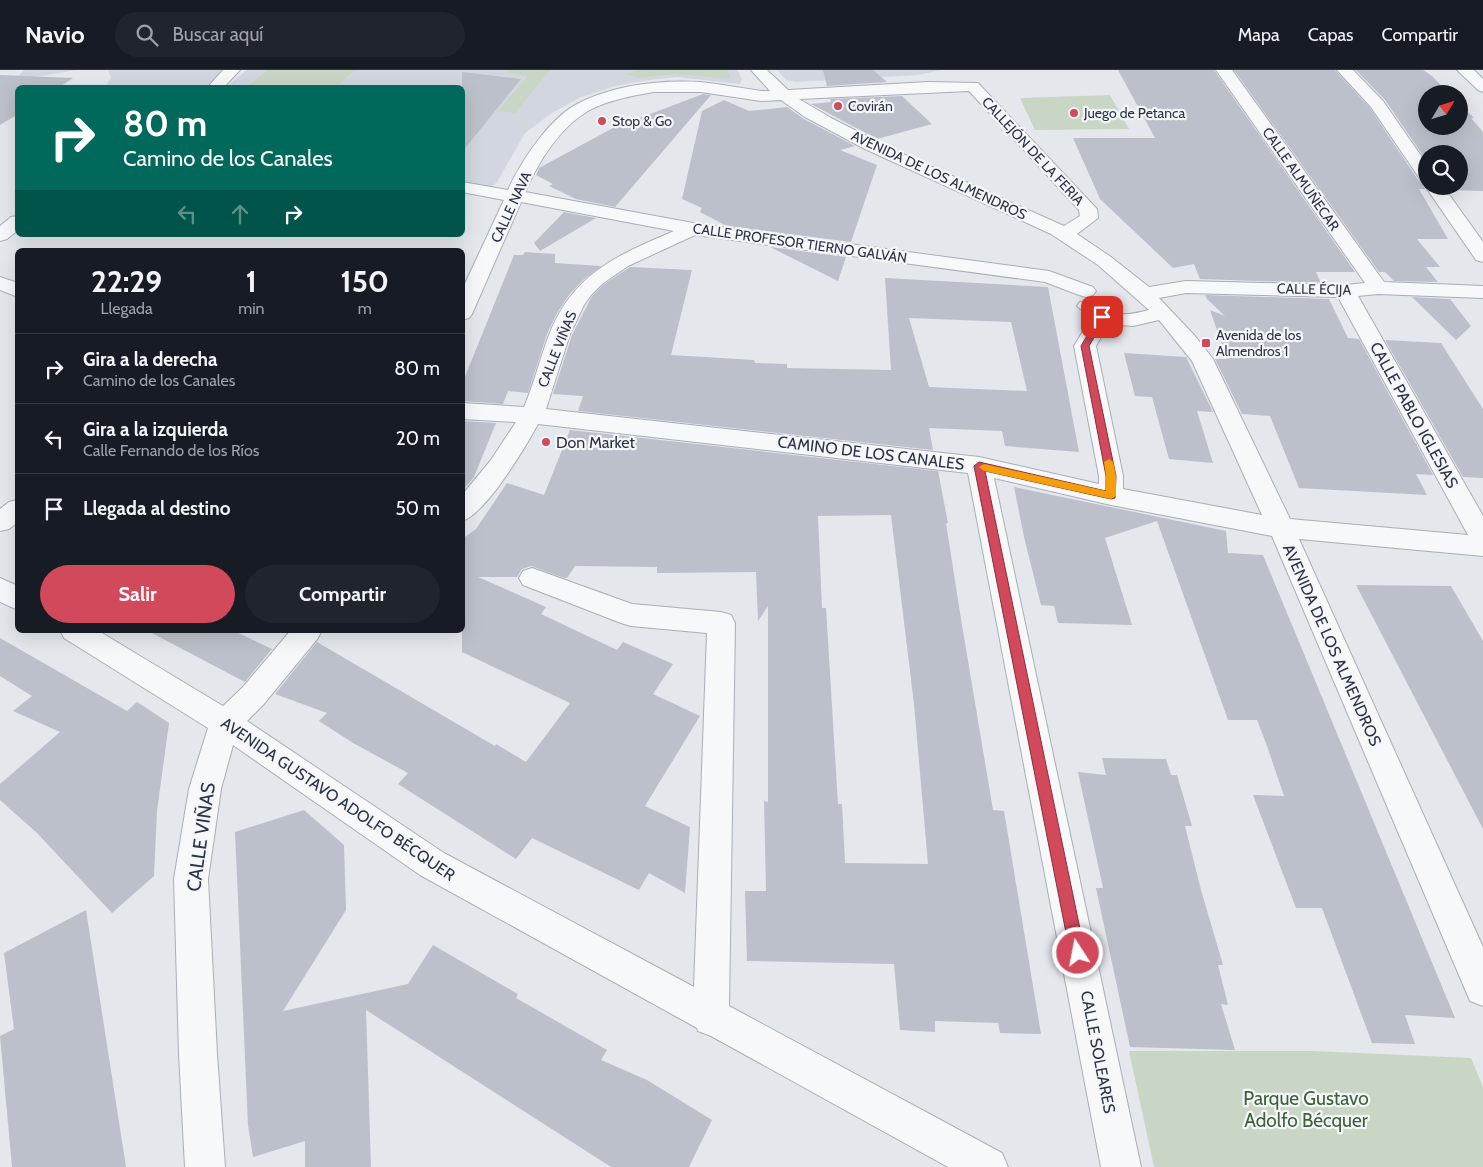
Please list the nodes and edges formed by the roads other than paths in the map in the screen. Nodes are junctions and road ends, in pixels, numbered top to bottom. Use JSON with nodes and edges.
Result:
{"nodes":[{"id":1,"x":232,"y":70,"type":"edge"},
{"id":2,"x":759,"y":70,"type":"edge"},
{"id":3,"x":1224,"y":70,"type":"edge"},
{"id":4,"x":1345,"y":70,"type":"edge"},
{"id":5,"x":1465,"y":70,"type":"edge"},
{"id":6,"x":974,"y":78,"type":"edge"},
{"id":7,"x":217,"y":85,"type":"edge"},
{"id":8,"x":1483,"y":87,"type":"edge"},
{"id":9,"x":781,"y":94,"type":"junction"},
{"id":10,"x":1418,"y":163,"type":"edge"},
{"id":11,"x":465,"y":188,"type":"edge"},
{"id":12,"x":1440,"y":195,"type":"edge"},
{"id":13,"x":514,"y":198,"type":"junction"},
{"id":14,"x":15,"y":223,"type":"edge"},
{"id":15,"x":693,"y":229,"type":"junction"},
{"id":16,"x":0,"y":234,"type":"edge"},
{"id":17,"x":1065,"y":234,"type":"junction"},
{"id":18,"x":1483,"y":256,"type":"edge"},
{"id":19,"x":1123,"y":276,"type":"junction"},
{"id":20,"x":1378,"y":288,"type":"junction"},
{"id":21,"x":1086,"y":291,"type":"junction"},
{"id":22,"x":1345,"y":291,"type":"junction"},
{"id":23,"x":1482,"y":292,"type":"edge"},
{"id":24,"x":1154,"y":303,"type":"junction"},
{"id":25,"x":465,"y":307,"type":"edge"},
{"id":26,"x":1102,"y":317,"type":"junction"},
{"id":27,"x":465,"y":411,"type":"edge"},
{"id":28,"x":531,"y":415,"type":"junction"},
{"id":29,"x":979,"y":466,"type":"junction"},
{"id":30,"x":473,"y":484,"type":"edge"},
{"id":31,"x":1111,"y":496,"type":"junction"},
{"id":32,"x":465,"y":504,"type":"edge"},
{"id":33,"x":15,"y":511,"type":"edge"},
{"id":34,"x":0,"y":522,"type":"edge"},
{"id":35,"x":1280,"y":528,"type":"junction"},
{"id":36,"x":1483,"y":539,"type":"edge"},
{"id":37,"x":1483,"y":546,"type":"edge"},
{"id":38,"x":532,"y":578,"type":"dead end"},
{"id":39,"x":0,"y":589,"type":"edge"},
{"id":40,"x":15,"y":596,"type":"edge"},
{"id":41,"x":89,"y":633,"type":"edge"},
{"id":42,"x":306,"y":633,"type":"edge"},
{"id":43,"x":108,"y":637,"type":"edge"},
{"id":44,"x":225,"y":723,"type":"junction"},
{"id":45,"x":1483,"y":988,"type":"edge"},
{"id":46,"x":711,"y":1018,"type":"junction"},
{"id":47,"x":205,"y":1167,"type":"edge"},
{"id":48,"x":988,"y":1167,"type":"edge"},
{"id":49,"x":1121,"y":1167,"type":"edge"}],
"edges":[{"from":1,"to":7,"type":"street"},
{"from":2,"to":9,"type":"street","name":"AVENIDA DE LOS ALMENDROS"},
{"from":3,"to":20,"type":"street","name":"CALLE ALMUÑECAR"},
{"from":4,"to":10,"type":"street"},
{"from":5,"to":8,"type":"street"},
{"from":6,"to":9,"type":"street","name":"CALLEJÓN DE LA FERIA"},
{"from":6,"to":17,"type":"street","name":"CALLEJÓN DE LA FERIA"},
{"from":9,"to":13,"type":"street","name":"CALLE NAVA"},
{"from":9,"to":17,"type":"street","name":"AVENIDA DE LOS ALMENDROS"},
{"from":11,"to":13,"type":"street","name":"CALLE PROFESOR TIERNO GALVÁN"},
{"from":12,"to":18,"type":"street"},
{"from":13,"to":15,"type":"street","name":"CALLE PROFESOR TIERNO GALVÁN"},
{"from":13,"to":25,"type":"street","name":"CALLE NAVA"},
{"from":14,"to":16,"type":"street"},
{"from":15,"to":21,"type":"street","name":"CALLE PROFESOR TIERNO GALVÁN"},
{"from":15,"to":28,"type":"street","name":"CALLE VIÑAS"},
{"from":17,"to":19,"type":"street","name":"AVENIDA DE LOS ALMENDROS"},
{"from":19,"to":21,"type":"street"},
{"from":19,"to":24,"type":"street","name":"AVENIDA DE LOS ALMENDROS"},
{"from":20,"to":22,"type":"street","name":"CALLE ÉCIJA"},
{"from":20,"to":23,"type":"street","name":"CALLE ÉCIJA"},
{"from":21,"to":26,"type":"street"},
{"from":22,"to":24,"type":"street","name":"CALLE ÉCIJA"},
{"from":22,"to":36,"type":"street","name":"CALLE PABLO IGLESIAS"},
{"from":24,"to":26,"type":"street","name":"CALLE ÉCIJA"},
{"from":24,"to":35,"type":"street","name":"AVENIDA DE LOS ALMENDROS"},
{"from":26,"to":31,"type":"street"},
{"from":27,"to":28,"type":"street","name":"CAMINO DE LOS CANALES"},
{"from":28,"to":29,"type":"street","name":"CAMINO DE LOS CANALES"},
{"from":28,"to":30,"type":"street","name":"CALLE VIÑAS"},
{"from":29,"to":31,"type":"street","name":"CAMINO DE LOS CANALES"},
{"from":29,"to":49,"type":"street","name":"CALLE SOLEARES"},
{"from":30,"to":32,"type":"street","name":"CALLE VIÑAS"},
{"from":31,"to":35,"type":"street","name":"CAMINO DE LOS CANALES"},
{"from":33,"to":34,"type":"street"},
{"from":35,"to":37,"type":"street","name":"CAMINO DE LOS CANALES"},
{"from":35,"to":45,"type":"street","name":"AVENIDA DE LOS ALMENDROS"},
{"from":38,"to":46,"type":"street"},
{"from":39,"to":40,"type":"street"},
{"from":41,"to":43,"type":"street","name":"AVENIDA GUSTAVO ADOLFO BÉCQUER"},
{"from":42,"to":44,"type":"street","name":"CALLE VIÑAS"},
{"from":43,"to":44,"type":"street","name":"AVENIDA GUSTAVO ADOLFO BÉCQUER"},
{"from":44,"to":46,"type":"street","name":"AVENIDA GUSTAVO ADOLFO BÉCQUER"},
{"from":44,"to":47,"type":"street","name":"CALLE VIÑAS"},
{"from":46,"to":48,"type":"street","name":"AVENIDA GUSTAVO ADOLFO BÉCQUER"}]}
